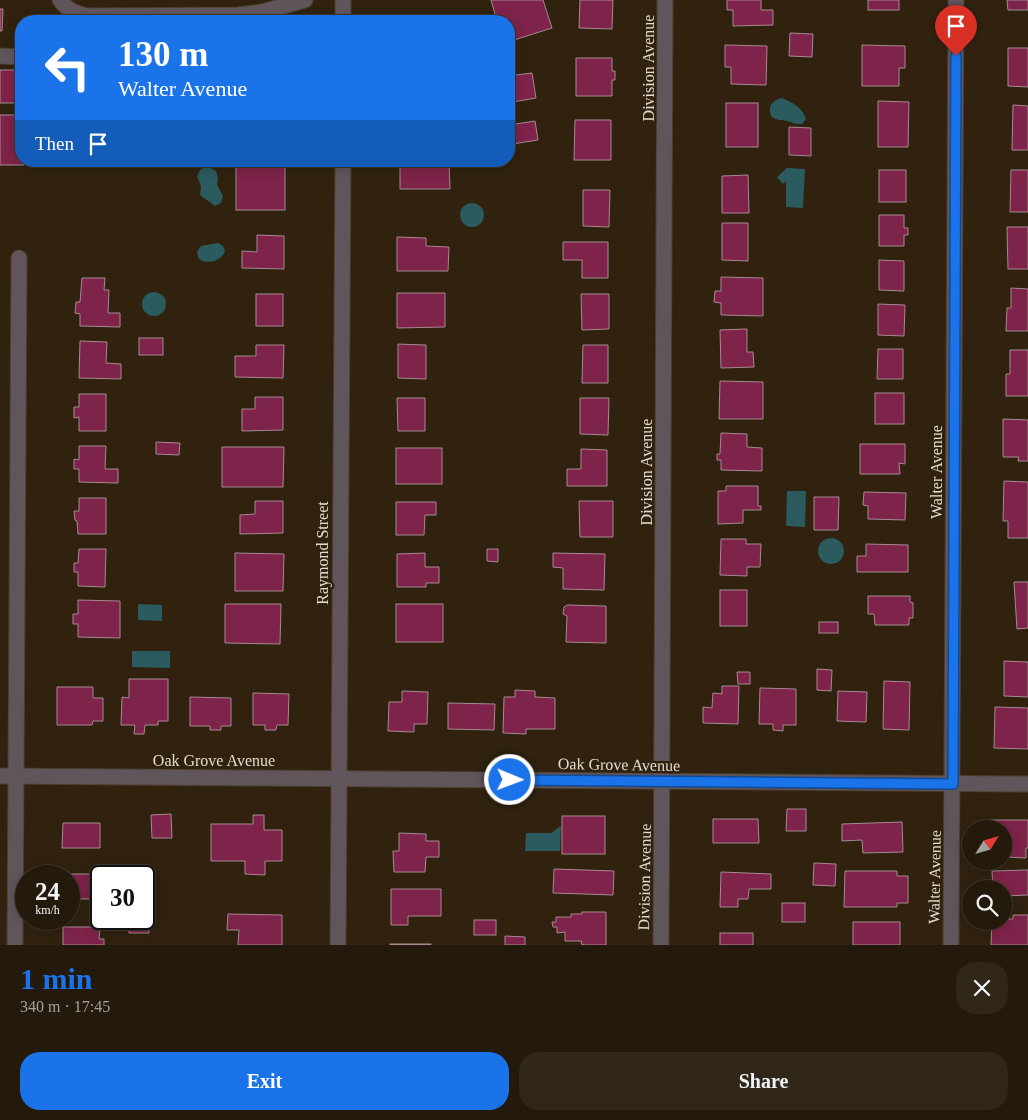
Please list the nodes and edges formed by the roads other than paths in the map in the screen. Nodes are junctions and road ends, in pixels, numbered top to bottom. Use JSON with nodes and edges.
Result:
{"nodes":[{"id":1,"x":60,"y":0,"type":"edge"},
{"id":2,"x":305,"y":0,"type":"edge"},
{"id":3,"x":344,"y":0,"type":"edge"},
{"id":4,"x":665,"y":0,"type":"edge"},
{"id":5,"x":956,"y":0,"type":"edge"},
{"id":6,"x":84,"y":15,"type":"edge"},
{"id":7,"x":238,"y":15,"type":"edge"},
{"id":8,"x":343,"y":15,"type":"edge"},
{"id":9,"x":0,"y":56,"type":"edge"},
{"id":10,"x":15,"y":57,"type":"edge"},
{"id":11,"x":343,"y":167,"type":"edge"},
{"id":12,"x":20,"y":258,"type":"dead end"},
{"id":13,"x":0,"y":776,"type":"edge"},
{"id":14,"x":16,"y":776,"type":"junction"},
{"id":15,"x":339,"y":779,"type":"junction"},
{"id":16,"x":663,"y":782,"type":"junction"},
{"id":17,"x":953,"y":784,"type":"junction"},
{"id":18,"x":1028,"y":784,"type":"edge"},
{"id":19,"x":14,"y":945,"type":"edge"},
{"id":20,"x":338,"y":945,"type":"edge"},
{"id":21,"x":661,"y":945,"type":"edge"},
{"id":22,"x":951,"y":945,"type":"edge"}],
"edges":[{"from":1,"to":6,"type":"street"},
{"from":2,"to":7,"type":"street"},
{"from":3,"to":8,"type":"street"},
{"from":4,"to":16,"type":"street","name":"Division Avenue"},
{"from":5,"to":17,"type":"street","name":"Walter Avenue"},
{"from":9,"to":10,"type":"street"},
{"from":11,"to":15,"type":"street","name":"Raymond Street"},
{"from":12,"to":14,"type":"street"},
{"from":13,"to":14,"type":"street","name":"Oak Grove Avenue"},
{"from":14,"to":15,"type":"street","name":"Oak Grove Avenue"},
{"from":14,"to":19,"type":"street"},
{"from":15,"to":16,"type":"street","name":"Oak Grove Avenue"},
{"from":15,"to":20,"type":"street","name":"Raymond Street"},
{"from":16,"to":17,"type":"street","name":"Oak Grove Avenue"},
{"from":16,"to":21,"type":"street","name":"Division Avenue"},
{"from":17,"to":18,"type":"street","name":"Oak Grove Avenue"},
{"from":17,"to":22,"type":"street","name":"Walter Avenue"}]}
